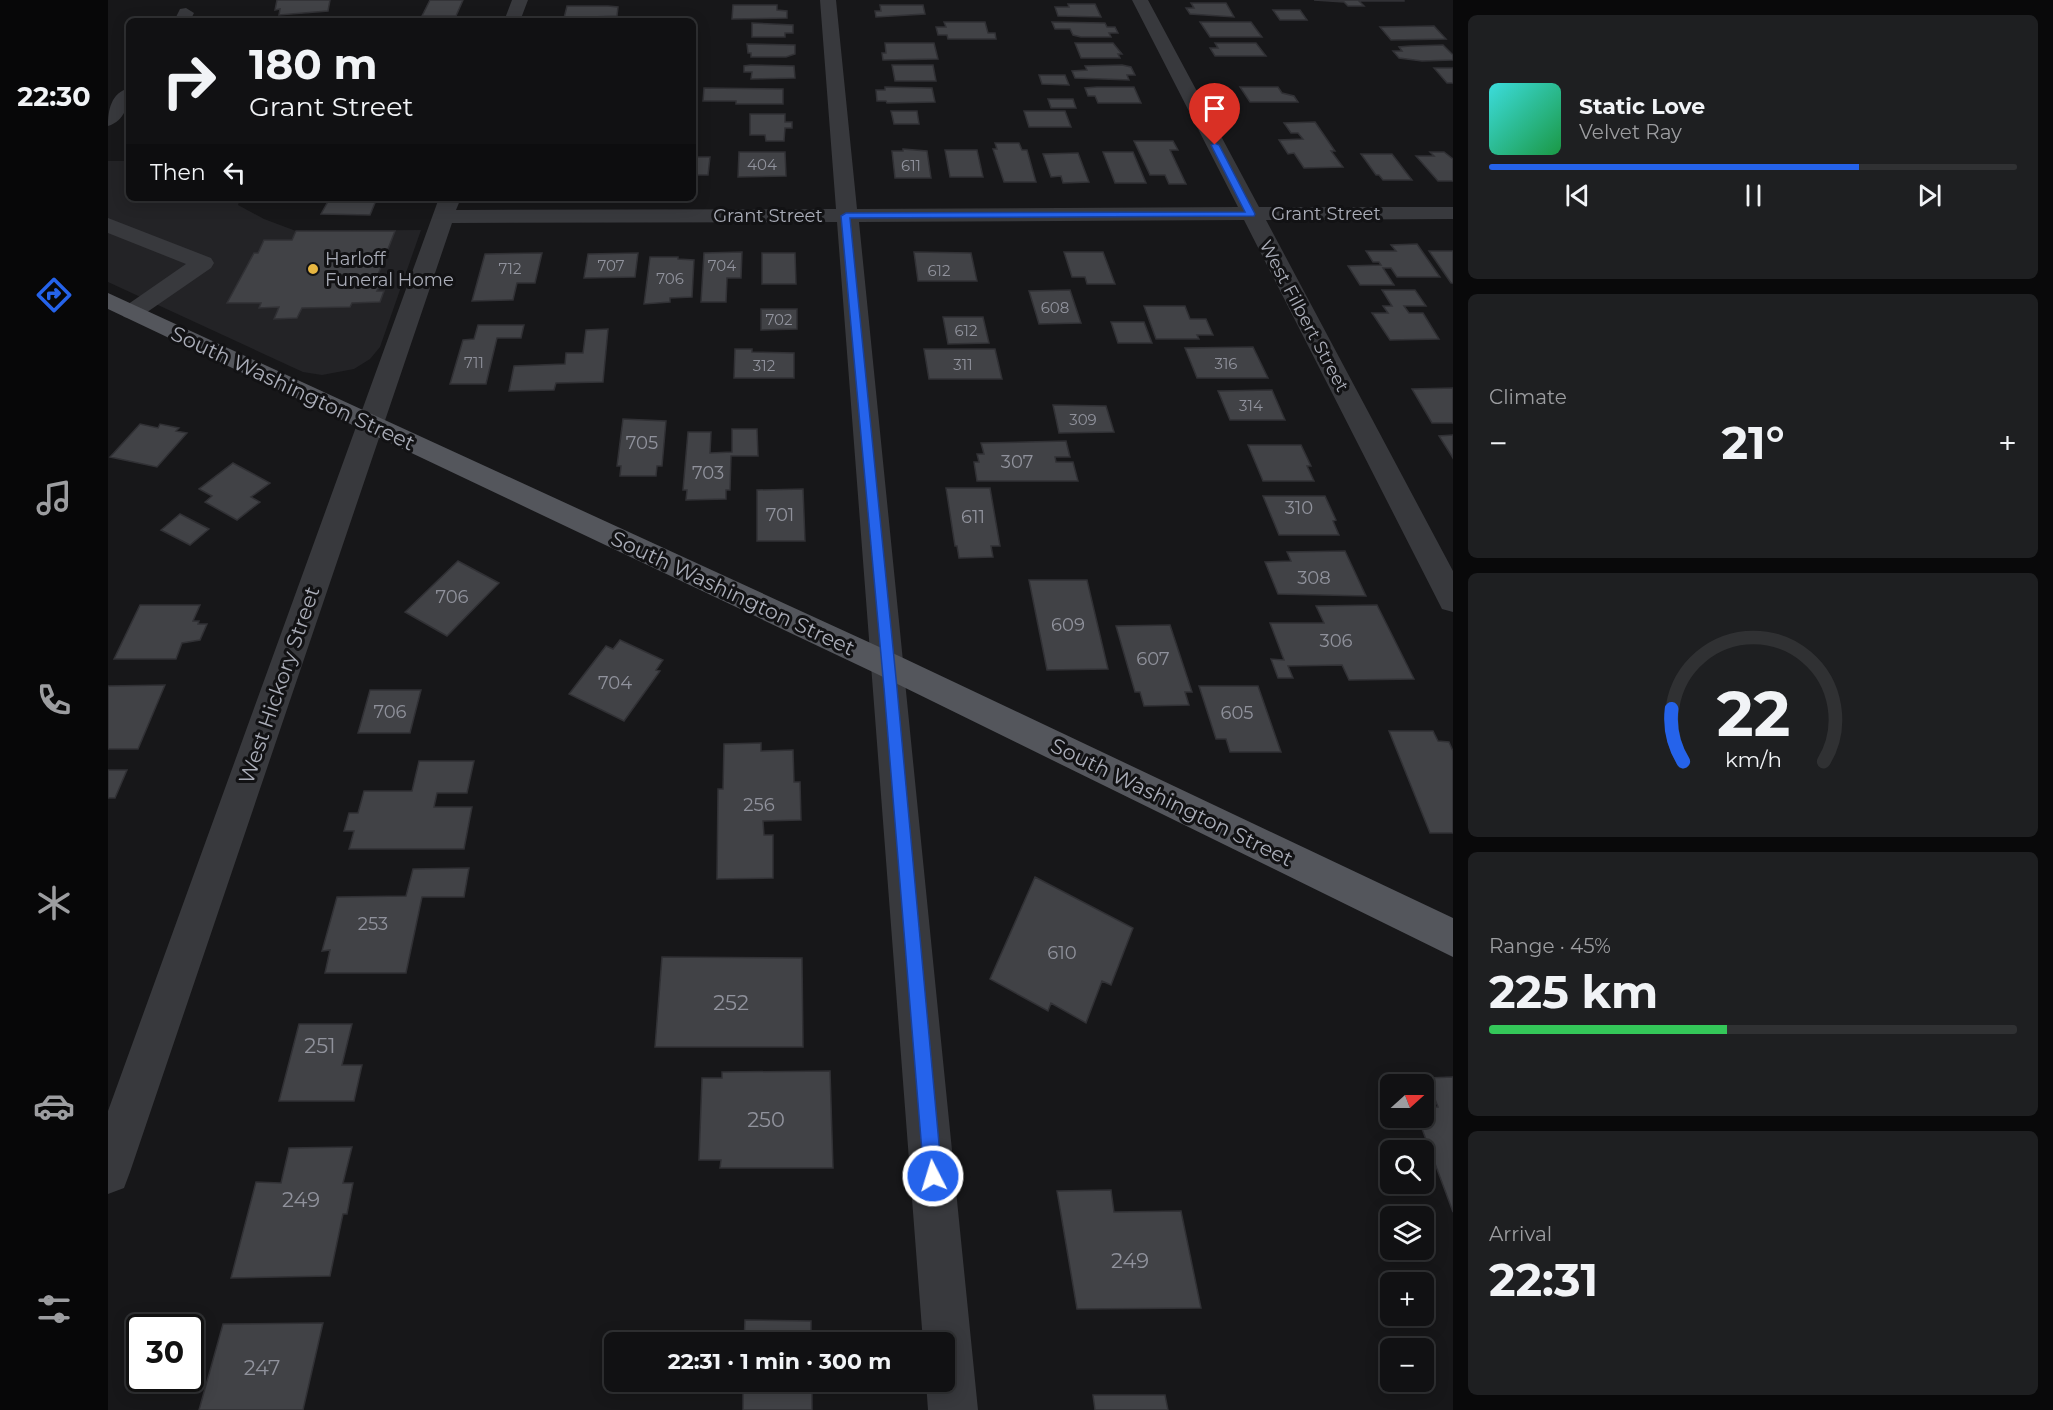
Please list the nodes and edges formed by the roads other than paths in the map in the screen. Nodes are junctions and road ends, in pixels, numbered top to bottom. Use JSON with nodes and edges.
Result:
{"nodes":[{"id":1,"x":520,"y":0,"type":"edge"},
{"id":2,"x":828,"y":0,"type":"edge"},
{"id":3,"x":1140,"y":0,"type":"edge"},
{"id":4,"x":513,"y":18,"type":"edge"},
{"id":5,"x":126,"y":98,"type":"edge"},
{"id":6,"x":108,"y":120,"type":"edge"},
{"id":7,"x":446,"y":208,"type":"edge"},
{"id":8,"x":1453,"y":213,"type":"edge"},
{"id":9,"x":1251,"y":214,"type":"junction"},
{"id":10,"x":846,"y":216,"type":"junction"},
{"id":11,"x":108,"y":225,"type":"edge"},
{"id":12,"x":120,"y":306,"type":"edge"},
{"id":13,"x":371,"y":424,"type":"junction"},
{"id":14,"x":1453,"y":600,"type":"edge"},
{"id":15,"x":888,"y":665,"type":"junction"},
{"id":16,"x":1453,"y":938,"type":"edge"},
{"id":17,"x":108,"y":1172,"type":"edge"},
{"id":18,"x":953,"y":1410,"type":"edge"}],
"edges":[{"from":1,"to":4,"type":"street"},
{"from":2,"to":10,"type":"street"},
{"from":3,"to":9,"type":"street","name":"West Filbert Street"},
{"from":5,"to":6,"type":"street"},
{"from":7,"to":10,"type":"street","name":"Grant Street"},
{"from":7,"to":13,"type":"street","name":"West Hickory Street"},
{"from":8,"to":9,"type":"street","name":"Grant Street"},
{"from":9,"to":10,"type":"street","name":"Grant Street"},
{"from":9,"to":14,"type":"street","name":"West Filbert Street"},
{"from":10,"to":15,"type":"street"},
{"from":11,"to":12,"type":"street"},
{"from":12,"to":13,"type":"main road","name":"South Washington Street"},
{"from":13,"to":15,"type":"main road","name":"South Washington Street"},
{"from":13,"to":17,"type":"street","name":"West Hickory Street"},
{"from":15,"to":16,"type":"main road","name":"South Washington Street"},
{"from":15,"to":18,"type":"street"}]}
